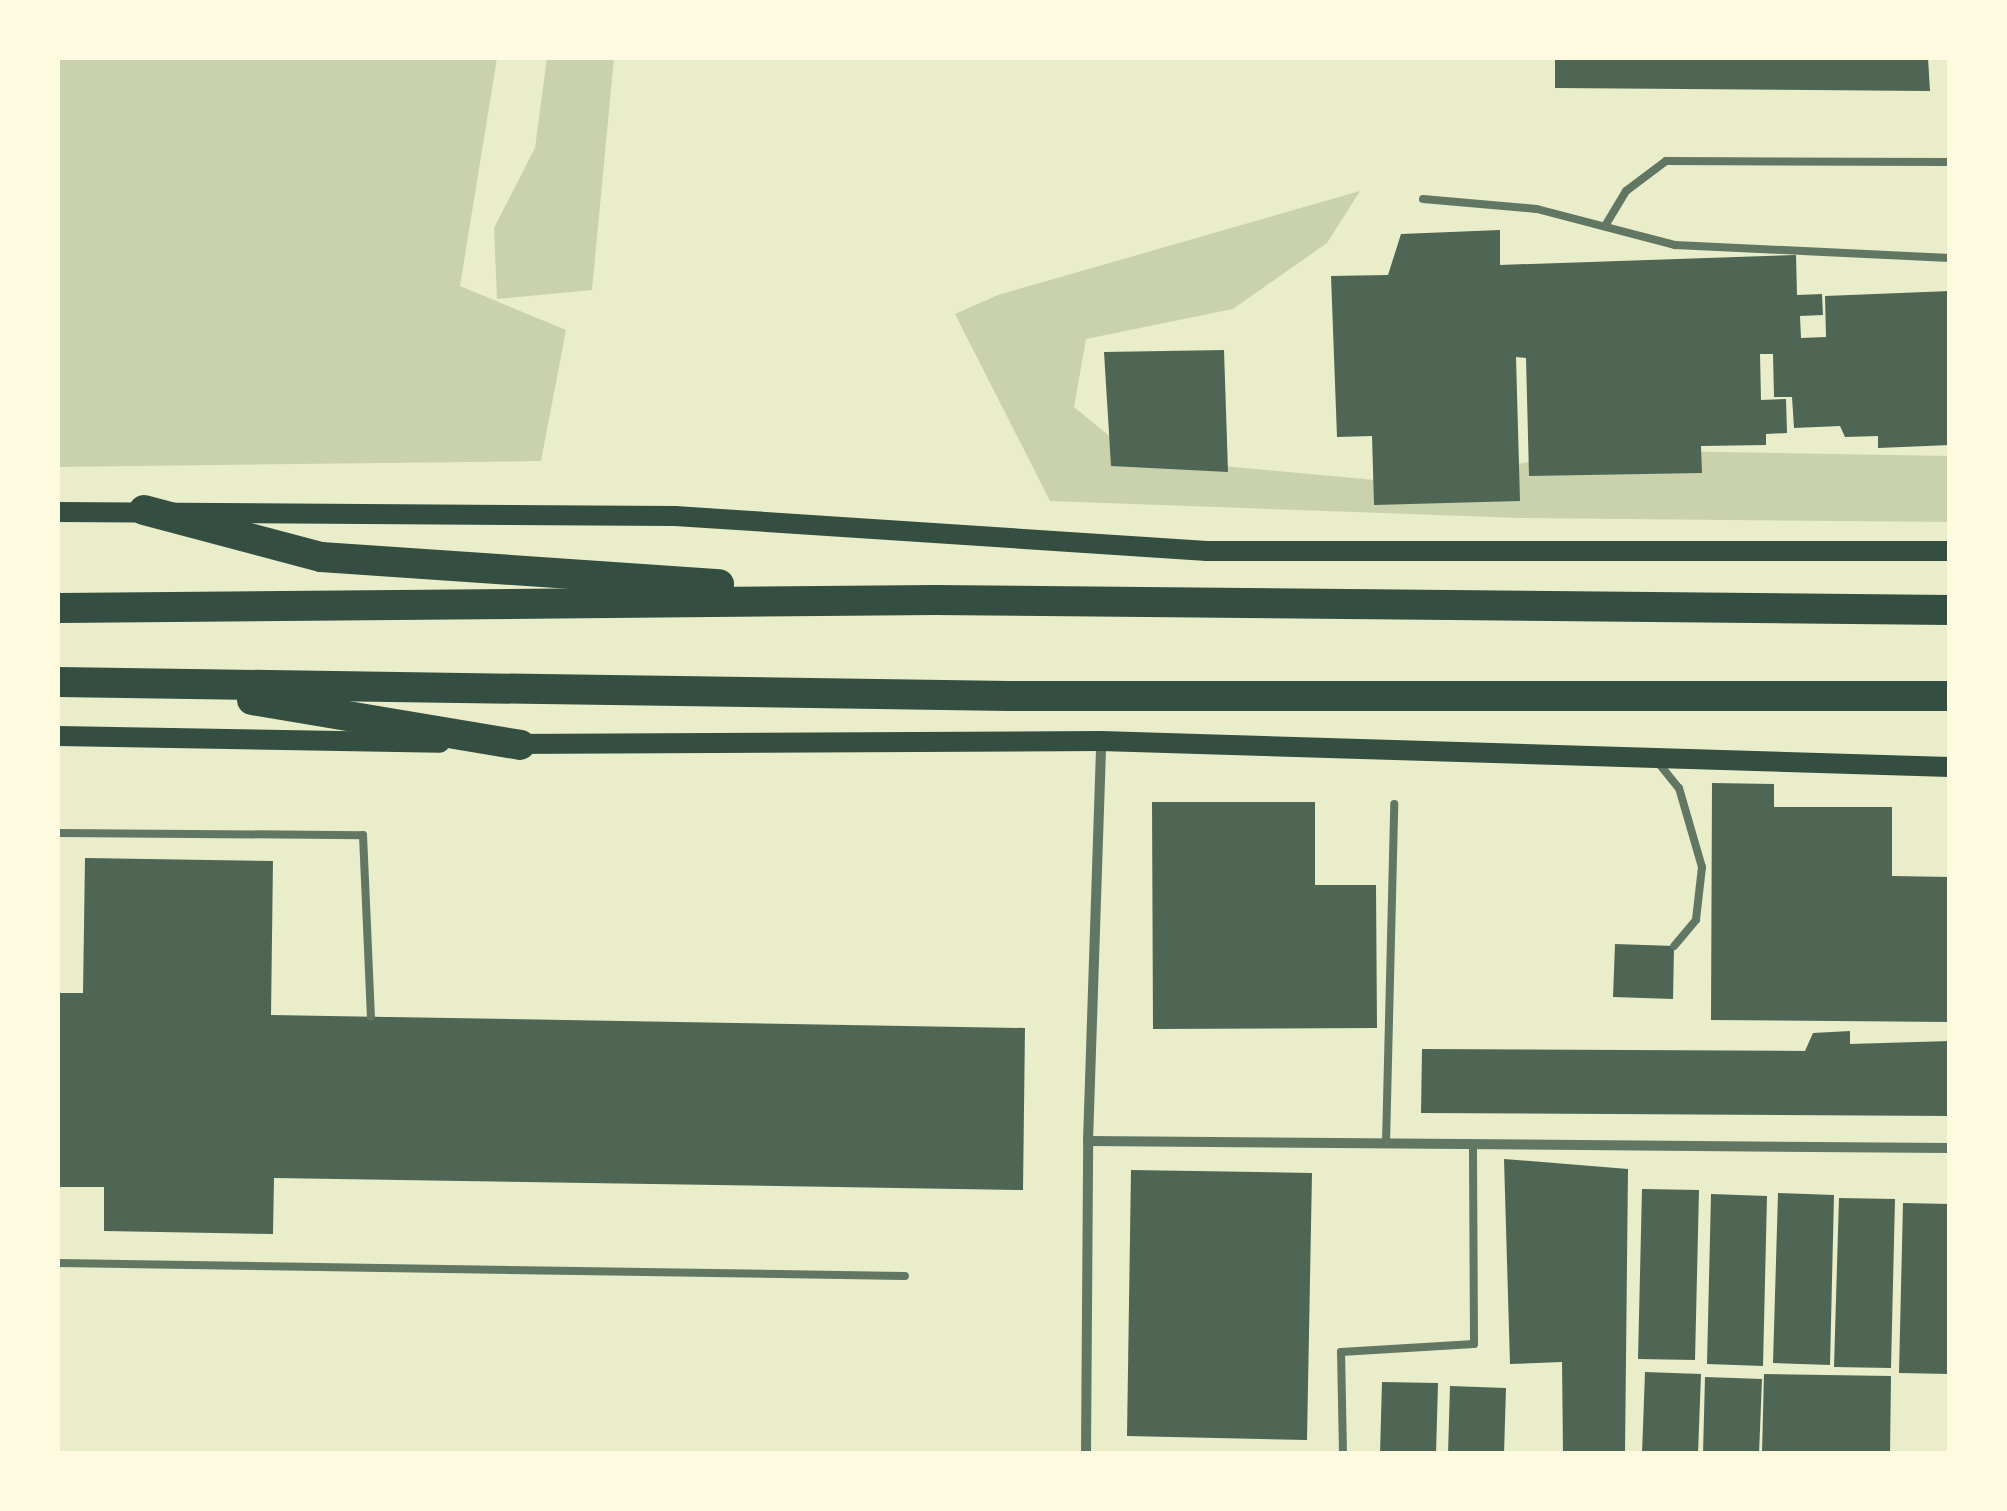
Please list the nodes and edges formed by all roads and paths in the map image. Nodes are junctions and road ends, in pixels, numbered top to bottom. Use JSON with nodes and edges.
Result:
{"nodes":[{"id":1,"x":1950,"y":162,"type":"edge"},
{"id":2,"x":1423,"y":199,"type":"dead end"},
{"id":3,"x":1604,"y":226,"type":"junction"},
{"id":4,"x":1950,"y":258,"type":"edge"},
{"id":5,"x":144,"y":510,"type":"junction"},
{"id":6,"x":58,"y":512,"type":"edge"},
{"id":7,"x":1950,"y":551,"type":"edge"},
{"id":8,"x":952,"y":600,"type":"junction"},
{"id":9,"x":58,"y":608,"type":"edge"},
{"id":10,"x":1950,"y":610,"type":"edge"},
{"id":11,"x":58,"y":682,"type":"edge"},
{"id":12,"x":150,"y":684,"type":"junction"},
{"id":13,"x":1950,"y":696,"type":"edge"},
{"id":14,"x":58,"y":736,"type":"edge"},
{"id":15,"x":1101,"y":741,"type":"junction"},
{"id":16,"x":520,"y":744,"type":"junction"},
{"id":17,"x":1654,"y":758,"type":"junction"},
{"id":18,"x":1950,"y":767,"type":"edge"},
{"id":19,"x":1394,"y":804,"type":"dead end"},
{"id":20,"x":58,"y":833,"type":"edge"},
{"id":21,"x":1674,"y":946,"type":"dead end"},
{"id":22,"x":371,"y":1017,"type":"dead end"},
{"id":23,"x":1088,"y":1141,"type":"junction"},
{"id":24,"x":1386,"y":1143,"type":"junction"},
{"id":25,"x":1473,"y":1144,"type":"junction"},
{"id":26,"x":1950,"y":1148,"type":"edge"},
{"id":27,"x":58,"y":1262,"type":"edge"},
{"id":28,"x":905,"y":1276,"type":"dead end"},
{"id":29,"x":1086,"y":1454,"type":"edge"},
{"id":30,"x":1343,"y":1454,"type":"edge"}],
"edges":[{"from":1,"to":3,"type":"lane"},
{"from":2,"to":3,"type":"lane"},
{"from":3,"to":4,"type":"lane"},
{"from":5,"to":6,"type":"main road"},
{"from":5,"to":7,"type":"main road"},
{"from":5,"to":8,"type":"highway"},
{"from":8,"to":9,"type":"highway"},
{"from":8,"to":10,"type":"highway"},
{"from":11,"to":12,"type":"highway"},
{"from":12,"to":13,"type":"highway"},
{"from":12,"to":16,"type":"highway"},
{"from":14,"to":16,"type":"main road"},
{"from":15,"to":16,"type":"main road"},
{"from":15,"to":17,"type":"main road"},
{"from":15,"to":23,"type":"street"},
{"from":17,"to":18,"type":"main road"},
{"from":17,"to":21,"type":"lane"},
{"from":19,"to":24,"type":"lane"},
{"from":20,"to":22,"type":"lane"},
{"from":23,"to":24,"type":"street"},
{"from":23,"to":29,"type":"street"},
{"from":24,"to":25,"type":"street"},
{"from":25,"to":26,"type":"street"},
{"from":25,"to":30,"type":"lane"},
{"from":27,"to":28,"type":"lane"}]}
